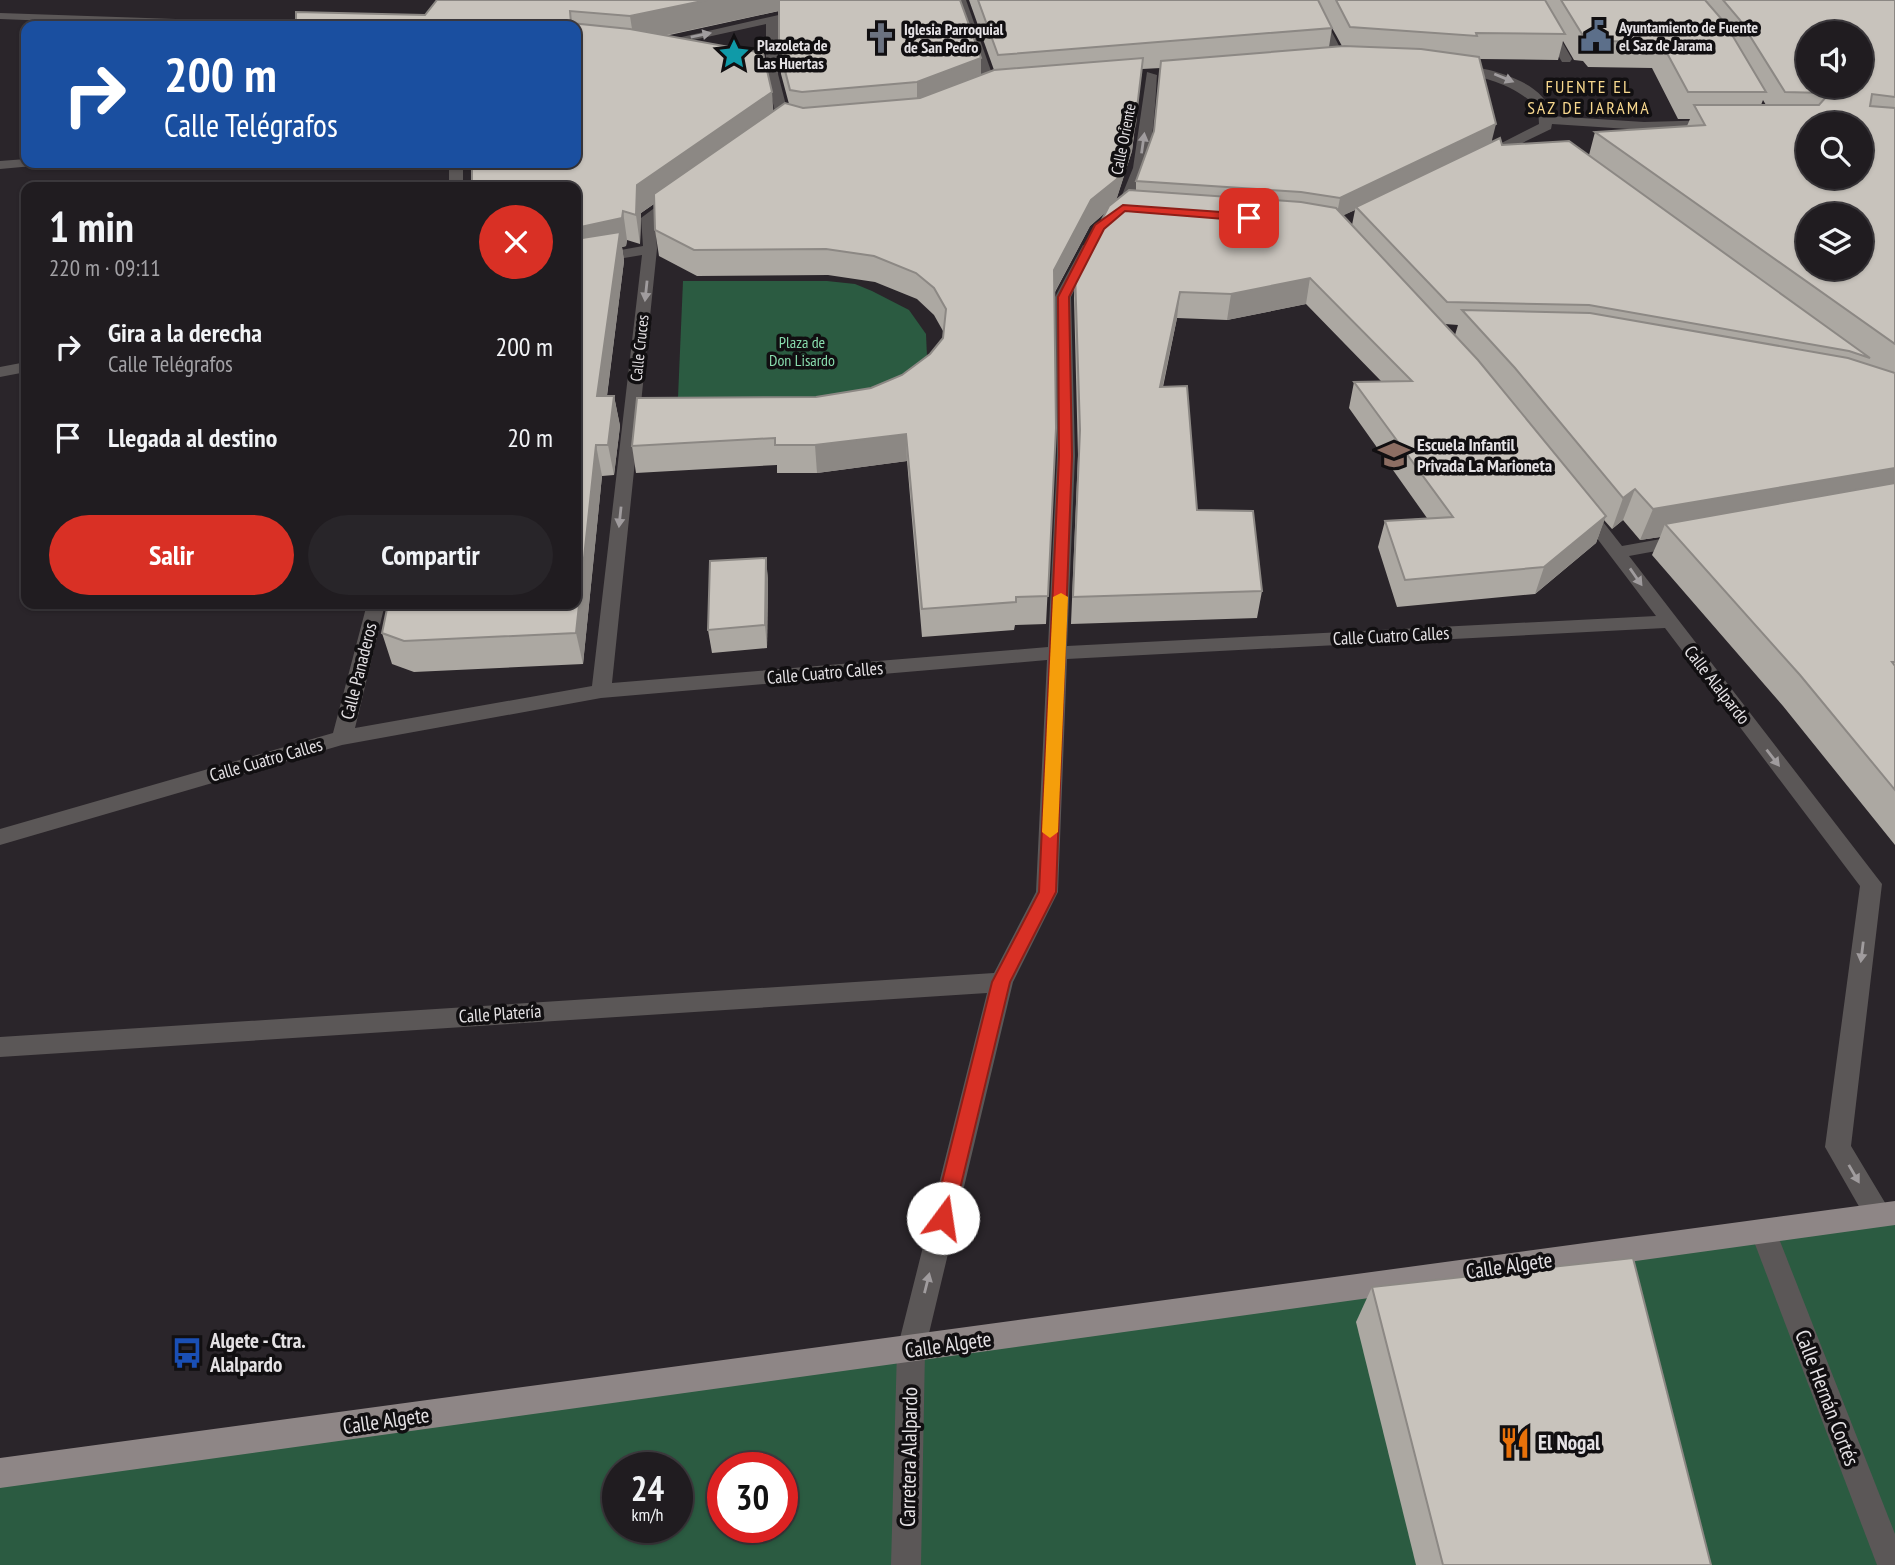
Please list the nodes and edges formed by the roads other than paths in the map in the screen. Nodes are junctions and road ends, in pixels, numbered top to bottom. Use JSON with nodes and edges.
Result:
{"nodes":[{"id":1,"x":960,"y":0,"type":"edge"},
{"id":2,"x":1309,"y":0,"type":"edge"},
{"id":3,"x":1532,"y":0,"type":"edge"},
{"id":4,"x":799,"y":11,"type":"edge"},
{"id":5,"x":0,"y":16,"type":"edge"},
{"id":6,"x":130,"y":21,"type":"edge"},
{"id":7,"x":772,"y":21,"type":"junction"},
{"id":8,"x":676,"y":56,"type":"edge"},
{"id":9,"x":1566,"y":59,"type":"dead end"},
{"id":10,"x":1340,"y":60,"type":"edge"},
{"id":11,"x":1444,"y":67,"type":"edge"},
{"id":12,"x":1150,"y":75,"type":"edge"},
{"id":13,"x":992,"y":89,"type":"edge"},
{"id":14,"x":1547,"y":120,"type":"junction"},
{"id":15,"x":1729,"y":124,"type":"edge"},
{"id":16,"x":1535,"y":131,"type":"junction"},
{"id":17,"x":761,"y":137,"type":"edge"},
{"id":18,"x":1555,"y":144,"type":"edge"},
{"id":19,"x":1473,"y":163,"type":"edge"},
{"id":20,"x":21,"y":164,"type":"edge"},
{"id":21,"x":0,"y":165,"type":"edge"},
{"id":22,"x":693,"y":186,"type":"edge"},
{"id":23,"x":1133,"y":209,"type":"joint"},
{"id":24,"x":650,"y":249,"type":"junction"},
{"id":25,"x":581,"y":260,"type":"edge"},
{"id":26,"x":21,"y":368,"type":"edge"},
{"id":27,"x":0,"y":372,"type":"edge"},
{"id":28,"x":1566,"y":487,"type":"edge"},
{"id":29,"x":1698,"y":538,"type":"edge"},
{"id":30,"x":1619,"y":552,"type":"junction"},
{"id":31,"x":375,"y":609,"type":"edge"},
{"id":32,"x":1668,"y":622,"type":"junction"},
{"id":33,"x":1058,"y":653,"type":"junction"},
{"id":34,"x":601,"y":691,"type":"junction"},
{"id":35,"x":342,"y":738,"type":"junction"},
{"id":36,"x":0,"y":837,"type":"edge"},
{"id":37,"x":1001,"y":982,"type":"junction"},
{"id":38,"x":0,"y":1047,"type":"edge"},
{"id":39,"x":1887,"y":1214,"type":"edge"},
{"id":40,"x":1763,"y":1231,"type":"junction"},
{"id":41,"x":911,"y":1350,"type":"junction"},
{"id":42,"x":0,"y":1473,"type":"edge"},
{"id":43,"x":906,"y":1565,"type":"edge"},
{"id":44,"x":1892,"y":1565,"type":"edge"}],
"edges":[{"from":1,"to":13,"type":"street"},
{"from":2,"to":10,"type":"street"},
{"from":3,"to":9,"type":"street"},
{"from":4,"to":7,"type":"street"},
{"from":5,"to":6,"type":"street"},
{"from":8,"to":7,"type":"street","one_way":true},
{"from":7,"to":17,"type":"street"},
{"from":11,"to":14,"type":"street","one_way":true},
{"from":23,"to":12,"type":"street","name":"Calle Oriente","one_way":true},
{"from":14,"to":15,"type":"street"},
{"from":14,"to":16,"type":"street"},
{"from":16,"to":18,"type":"street"},
{"from":16,"to":19,"type":"street"},
{"from":20,"to":21,"type":"street"},
{"from":22,"to":24,"type":"street","name":"Calle Cruces"},
{"from":23,"to":33,"type":"street","name":"Carretera Alalpardo"},
{"from":24,"to":25,"type":"street"},
{"from":24,"to":34,"type":"street","name":"Calle Cruces","one_way":true},
{"from":26,"to":27,"type":"street"},
{"from":28,"to":30,"type":"street","name":"Calle Alalpardo"},
{"from":29,"to":30,"type":"street"},
{"from":30,"to":32,"type":"street","name":"Calle Alalpardo","one_way":true},
{"from":31,"to":35,"type":"street","name":"Calle Panaderos"},
{"from":32,"to":33,"type":"street","name":"Calle Cuatro Calles"},
{"from":32,"to":39,"type":"street","name":"Calle Alalpardo","one_way":true},
{"from":33,"to":34,"type":"street","name":"Calle Cuatro Calles"},
{"from":33,"to":37,"type":"street","name":"Carretera Alalpardo"},
{"from":34,"to":35,"type":"street","name":"Calle Cuatro Calles"},
{"from":35,"to":36,"type":"street","name":"Calle Cuatro Calles"},
{"from":37,"to":38,"type":"street","name":"Calle Platería"},
{"from":41,"to":37,"type":"street","name":"Carretera Alalpardo","one_way":true},
{"from":39,"to":40,"type":"main road","name":"Calle Algete"},
{"from":40,"to":41,"type":"main road","name":"Calle Algete"},
{"from":40,"to":44,"type":"street","name":"Calle Hernán Cortés"},
{"from":41,"to":42,"type":"main road","name":"Calle Algete"},
{"from":41,"to":43,"type":"street","name":"Carretera Alalpardo"}]}
